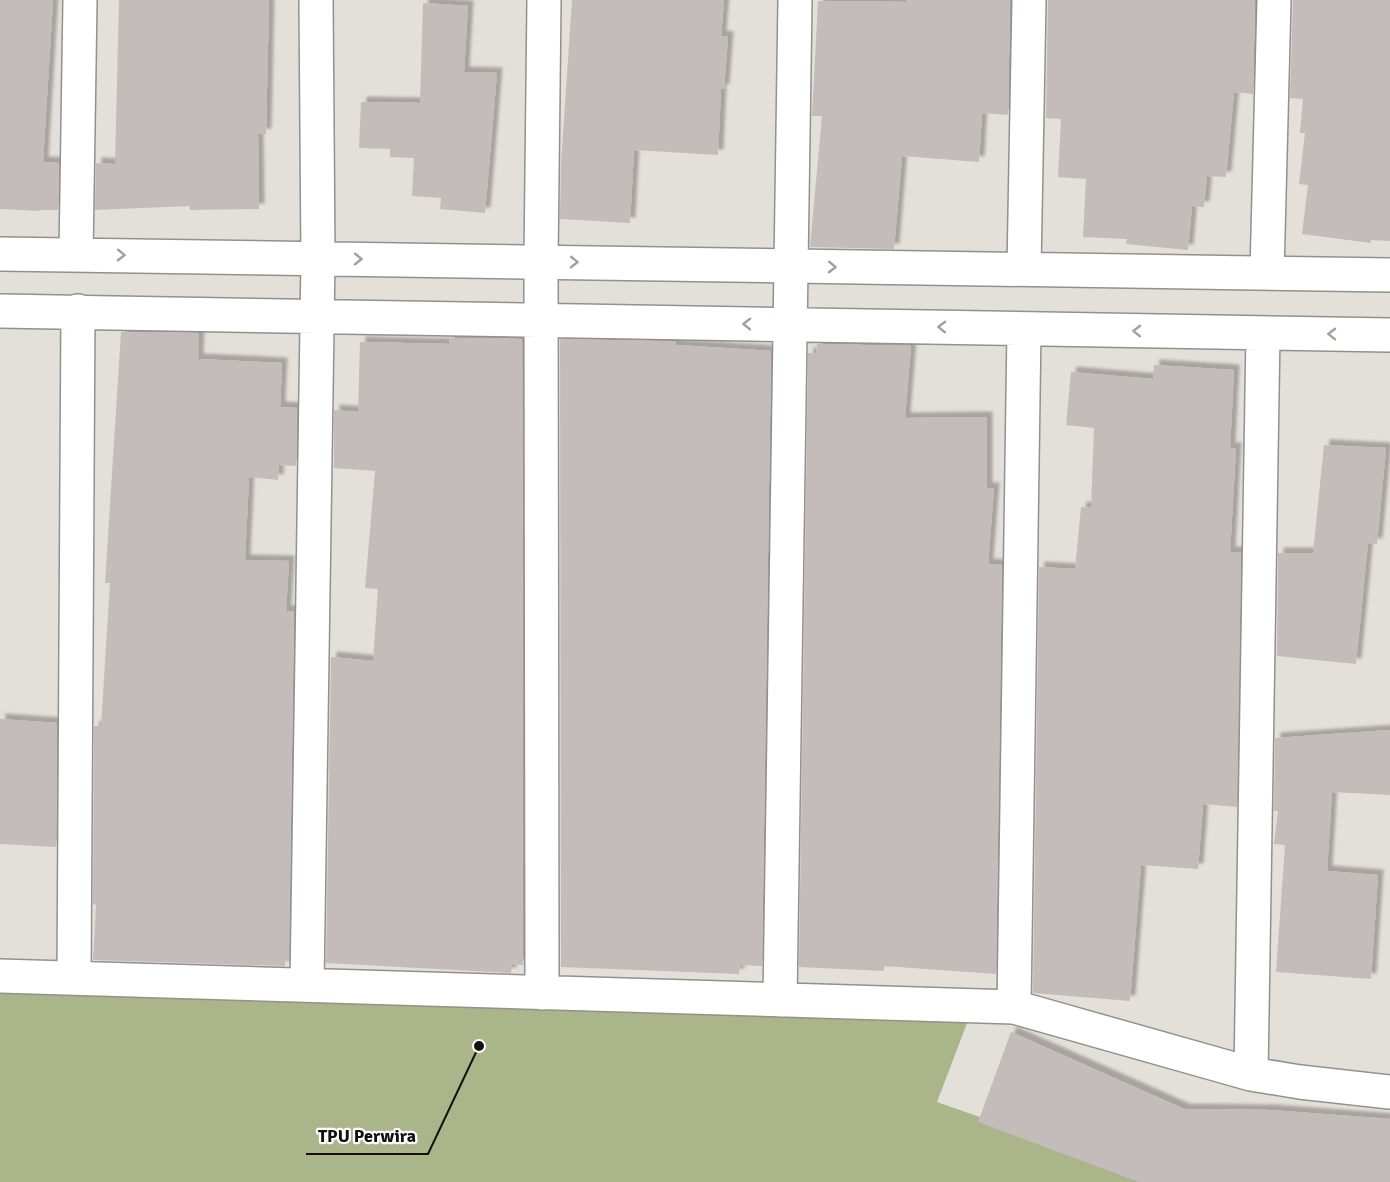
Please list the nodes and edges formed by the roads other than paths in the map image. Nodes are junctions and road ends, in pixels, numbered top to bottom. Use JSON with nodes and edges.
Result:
{"nodes":[{"id":1,"x":80,"y":0,"type":"edge"},
{"id":2,"x":315,"y":0,"type":"edge"},
{"id":3,"x":544,"y":0,"type":"edge"},
{"id":4,"x":795,"y":0,"type":"edge"},
{"id":5,"x":1029,"y":0,"type":"edge"},
{"id":6,"x":1275,"y":0,"type":"edge"},
{"id":7,"x":0,"y":254,"type":"edge"},
{"id":8,"x":76,"y":255,"type":"junction"},
{"id":9,"x":318,"y":258,"type":"junction"},
{"id":10,"x":541,"y":262,"type":"junction"},
{"id":11,"x":791,"y":266,"type":"junction"},
{"id":12,"x":1024,"y":269,"type":"junction"},
{"id":13,"x":1267,"y":273,"type":"junction"},
{"id":14,"x":1390,"y":275,"type":"edge"},
{"id":15,"x":0,"y":310,"type":"edge"},
{"id":16,"x":78,"y":311,"type":"junction"},
{"id":17,"x":317,"y":316,"type":"junction"},
{"id":18,"x":542,"y":321,"type":"junction"},
{"id":19,"x":791,"y":325,"type":"junction"},
{"id":20,"x":1024,"y":329,"type":"junction"},
{"id":21,"x":1263,"y":333,"type":"junction"},
{"id":22,"x":1390,"y":335,"type":"edge"},
{"id":23,"x":0,"y":976,"type":"edge"},
{"id":24,"x":74,"y":978,"type":"junction"},
{"id":25,"x":307,"y":985,"type":"junction"},
{"id":26,"x":542,"y":993,"type":"junction"},
{"id":27,"x":780,"y":1000,"type":"junction"},
{"id":28,"x":1014,"y":1007,"type":"junction"},
{"id":29,"x":1251,"y":1074,"type":"junction"},
{"id":30,"x":1390,"y":1092,"type":"edge"}],
"edges":[{"from":1,"to":8,"type":"street"},
{"from":2,"to":9,"type":"street"},
{"from":3,"to":10,"type":"street"},
{"from":4,"to":11,"type":"street"},
{"from":5,"to":12,"type":"street"},
{"from":6,"to":13,"type":"street"},
{"from":7,"to":8,"type":"street"},
{"from":8,"to":9,"type":"street","one_way":true},
{"from":9,"to":10,"type":"street","one_way":true},
{"from":9,"to":17,"type":"street"},
{"from":10,"to":11,"type":"street","one_way":true},
{"from":10,"to":18,"type":"street"},
{"from":11,"to":12,"type":"street","one_way":true},
{"from":11,"to":19,"type":"street"},
{"from":12,"to":13,"type":"street"},
{"from":13,"to":14,"type":"street"},
{"from":15,"to":16,"type":"street"},
{"from":16,"to":17,"type":"street"},
{"from":16,"to":24,"type":"street"},
{"from":17,"to":18,"type":"street"},
{"from":17,"to":25,"type":"street"},
{"from":19,"to":18,"type":"street","one_way":true},
{"from":18,"to":26,"type":"street"},
{"from":20,"to":19,"type":"street","one_way":true},
{"from":19,"to":27,"type":"street"},
{"from":21,"to":20,"type":"street","one_way":true},
{"from":20,"to":28,"type":"street"},
{"from":22,"to":21,"type":"street","one_way":true},
{"from":21,"to":29,"type":"street"},
{"from":23,"to":24,"type":"street"},
{"from":24,"to":25,"type":"street"},
{"from":25,"to":26,"type":"street"},
{"from":26,"to":27,"type":"street"},
{"from":27,"to":28,"type":"street"},
{"from":28,"to":29,"type":"street"},
{"from":29,"to":30,"type":"street"}]}
